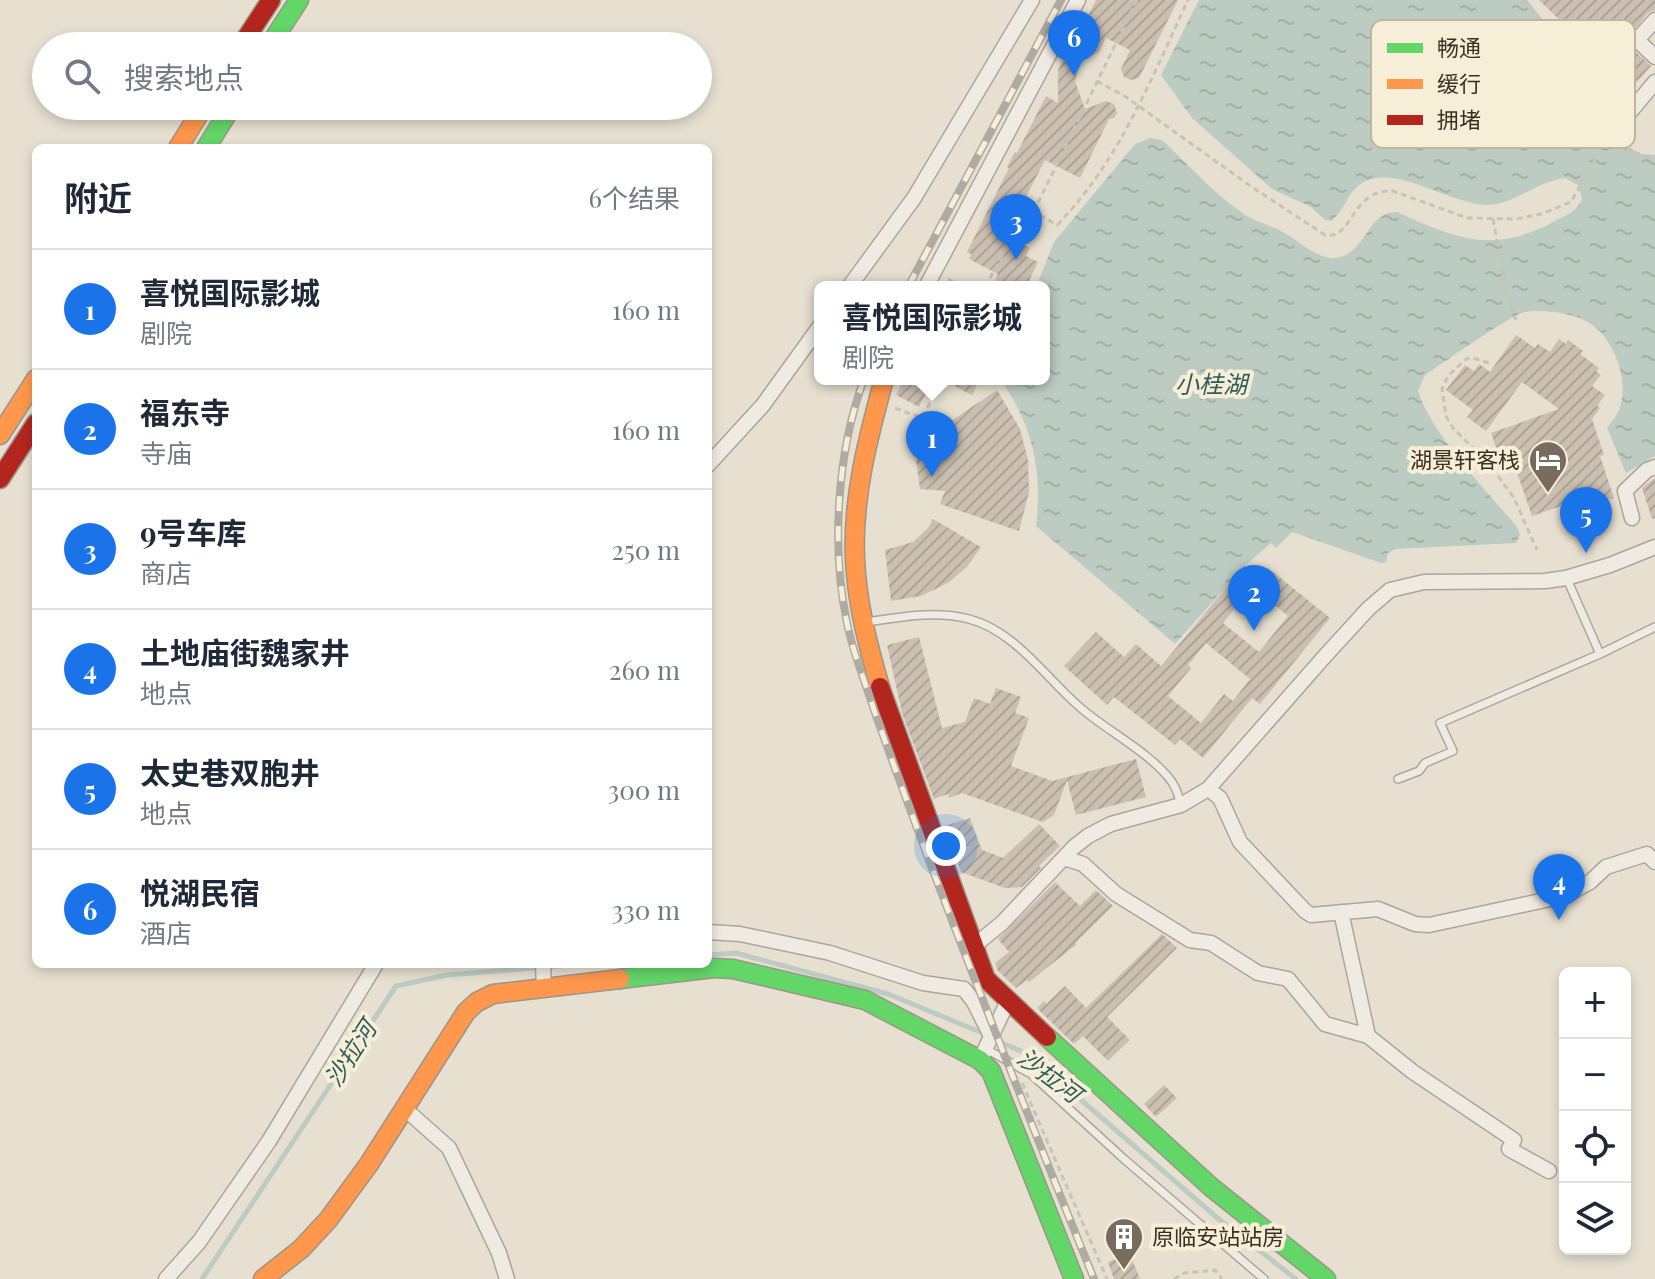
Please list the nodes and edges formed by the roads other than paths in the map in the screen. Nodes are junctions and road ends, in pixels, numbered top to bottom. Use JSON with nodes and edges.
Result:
{"nodes":[{"id":1,"x":271,"y":0,"type":"edge"},
{"id":2,"x":299,"y":0,"type":"edge"},
{"id":3,"x":1032,"y":0,"type":"edge"},
{"id":4,"x":1078,"y":0,"type":"edge"},
{"id":5,"x":1655,"y":20,"type":"edge"},
{"id":6,"x":255,"y":32,"type":"edge"},
{"id":7,"x":278,"y":32,"type":"edge"},
{"id":8,"x":1655,"y":57,"type":"edge"},
{"id":9,"x":1655,"y":82,"type":"edge"},
{"id":10,"x":1635,"y":106,"type":"edge"},
{"id":11,"x":195,"y":120,"type":"edge"},
{"id":12,"x":223,"y":120,"type":"edge"},
{"id":13,"x":180,"y":144,"type":"edge"},
{"id":14,"x":208,"y":144,"type":"edge"},
{"id":15,"x":853,"y":281,"type":"edge"},
{"id":16,"x":929,"y":281,"type":"edge"},
{"id":17,"x":814,"y":334,"type":"edge"},
{"id":18,"x":32,"y":385,"type":"edge"},
{"id":19,"x":882,"y":385,"type":"edge"},
{"id":20,"x":32,"y":429,"type":"edge"},
{"id":21,"x":0,"y":435,"type":"edge"},
{"id":22,"x":712,"y":461,"type":"edge"},
{"id":23,"x":1655,"y":467,"type":"edge"},
{"id":24,"x":0,"y":479,"type":"edge"},
{"id":25,"x":1632,"y":518,"type":"dead end"},
{"id":26,"x":1655,"y":547,"type":"edge"},
{"id":27,"x":1566,"y":578,"type":"junction"},
{"id":28,"x":864,"y":622,"type":"junction"},
{"id":29,"x":1655,"y":627,"type":"edge"},
{"id":30,"x":1600,"y":654,"type":"junction"},
{"id":31,"x":1398,"y":779,"type":"dead end"},
{"id":32,"x":1208,"y":789,"type":"junction"},
{"id":33,"x":1181,"y":805,"type":"junction"},
{"id":34,"x":1064,"y":858,"type":"junction"},
{"id":35,"x":1654,"y":858,"type":"edge"},
{"id":36,"x":1341,"y":912,"type":"junction"},
{"id":37,"x":712,"y":932,"type":"edge"},
{"id":38,"x":974,"y":946,"type":"junction"},
{"id":39,"x":370,"y":968,"type":"edge"},
{"id":40,"x":543,"y":968,"type":"edge"},
{"id":41,"x":544,"y":984,"type":"junction"},
{"id":42,"x":1004,"y":1008,"type":"junction"},
{"id":43,"x":1368,"y":1036,"type":"junction"},
{"id":44,"x":986,"y":1048,"type":"junction"},
{"id":45,"x":404,"y":1108,"type":"junction"},
{"id":46,"x":1549,"y":1171,"type":"dead end"},
{"id":47,"x":166,"y":1279,"type":"edge"},
{"id":48,"x":263,"y":1279,"type":"edge"},
{"id":49,"x":507,"y":1279,"type":"edge"},
{"id":50,"x":1074,"y":1279,"type":"edge"},
{"id":51,"x":1264,"y":1279,"type":"edge"},
{"id":52,"x":1326,"y":1279,"type":"edge"}],
"edges":[{"from":1,"to":6,"type":"street"},
{"from":2,"to":7,"type":"street"},
{"from":3,"to":15,"type":"street"},
{"from":4,"to":16,"type":"street"},
{"from":5,"to":8,"type":"street"},
{"from":9,"to":10,"type":"street"},
{"from":11,"to":13,"type":"street"},
{"from":12,"to":14,"type":"street"},
{"from":17,"to":22,"type":"street"},
{"from":18,"to":21,"type":"street"},
{"from":19,"to":28,"type":"street"},
{"from":20,"to":24,"type":"street"},
{"from":23,"to":25,"type":"street"},
{"from":26,"to":27,"type":"street"},
{"from":27,"to":30,"type":"lane"},
{"from":27,"to":32,"type":"street"},
{"from":28,"to":33,"type":"lane"},
{"from":28,"to":38,"type":"street"},
{"from":29,"to":30,"type":"lane"},
{"from":30,"to":31,"type":"lane"},
{"from":32,"to":33,"type":"street"},
{"from":32,"to":36,"type":"street"},
{"from":33,"to":34,"type":"street"},
{"from":34,"to":38,"type":"street"},
{"from":34,"to":43,"type":"street"},
{"from":35,"to":36,"type":"street"},
{"from":36,"to":43,"type":"street"},
{"from":37,"to":44,"type":"street"},
{"from":38,"to":42,"type":"street"},
{"from":39,"to":47,"type":"street"},
{"from":40,"to":41,"type":"street"},
{"from":41,"to":44,"type":"street"},
{"from":41,"to":45,"type":"street"},
{"from":42,"to":44,"type":"street"},
{"from":42,"to":52,"type":"street"},
{"from":43,"to":46,"type":"street"},
{"from":44,"to":50,"type":"street"},
{"from":44,"to":51,"type":"lane"},
{"from":45,"to":48,"type":"street"},
{"from":45,"to":49,"type":"street"}]}
